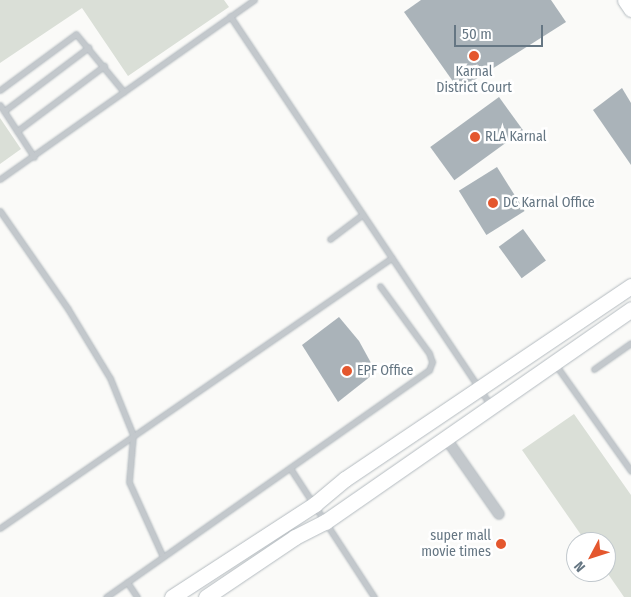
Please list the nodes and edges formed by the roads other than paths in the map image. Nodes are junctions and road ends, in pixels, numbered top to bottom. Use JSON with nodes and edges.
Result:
{"nodes":[{"id":1,"x":254,"y":0,"type":"edge"},
{"id":2,"x":625,"y":0,"type":"edge"},
{"id":3,"x":631,"y":9,"type":"edge"},
{"id":4,"x":230,"y":16,"type":"junction"},
{"id":5,"x":89,"y":48,"type":"junction"},
{"id":6,"x":104,"y":66,"type":"junction"},
{"id":7,"x":0,"y":90,"type":"edge"},
{"id":8,"x":124,"y":92,"type":"junction"},
{"id":9,"x":0,"y":106,"type":"edge"},
{"id":10,"x":4,"y":111,"type":"junction"},
{"id":11,"x":17,"y":131,"type":"junction"},
{"id":12,"x":34,"y":156,"type":"junction"},
{"id":13,"x":0,"y":179,"type":"edge"},
{"id":14,"x":0,"y":210,"type":"edge"},
{"id":15,"x":363,"y":214,"type":"junction"},
{"id":16,"x":330,"y":239,"type":"dead end"},
{"id":17,"x":392,"y":258,"type":"junction"},
{"id":18,"x":380,"y":286,"type":"dead end"},
{"id":19,"x":631,"y":286,"type":"edge"},
{"id":20,"x":631,"y":310,"type":"edge"},
{"id":21,"x":631,"y":343,"type":"edge"},
{"id":22,"x":554,"y":362,"type":"junction"},
{"id":23,"x":594,"y":369,"type":"dead end"},
{"id":24,"x":479,"y":389,"type":"junction"},
{"id":25,"x":490,"y":405,"type":"junction"},
{"id":26,"x":132,"y":436,"type":"junction"},
{"id":27,"x":445,"y":437,"type":"junction"},
{"id":28,"x":290,"y":468,"type":"junction"},
{"id":29,"x":631,"y":471,"type":"edge"},
{"id":30,"x":314,"y":504,"type":"junction"},
{"id":31,"x":499,"y":514,"type":"dead end"},
{"id":32,"x":325,"y":522,"type":"junction"},
{"id":33,"x":0,"y":528,"type":"edge"},
{"id":34,"x":163,"y":557,"type":"junction"},
{"id":35,"x":127,"y":582,"type":"junction"},
{"id":36,"x":106,"y":597,"type":"edge"},
{"id":37,"x":137,"y":597,"type":"edge"},
{"id":38,"x":172,"y":597,"type":"edge"},
{"id":39,"x":206,"y":597,"type":"edge"},
{"id":40,"x":374,"y":597,"type":"edge"}],
"edges":[{"from":1,"to":4,"type":"lane"},
{"from":2,"to":3,"type":"street"},
{"from":4,"to":8,"type":"lane"},
{"from":4,"to":15,"type":"lane"},
{"from":5,"to":6,"type":"lane"},
{"from":5,"to":7,"type":"lane"},
{"from":5,"to":10,"type":"lane"},
{"from":6,"to":8,"type":"lane"},
{"from":6,"to":11,"type":"lane"},
{"from":8,"to":12,"type":"lane"},
{"from":9,"to":10,"type":"lane"},
{"from":10,"to":11,"type":"lane"},
{"from":11,"to":12,"type":"lane"},
{"from":12,"to":13,"type":"lane"},
{"from":14,"to":26,"type":"lane"},
{"from":15,"to":16,"type":"lane"},
{"from":15,"to":17,"type":"lane"},
{"from":17,"to":24,"type":"lane"},
{"from":17,"to":26,"type":"lane"},
{"from":18,"to":28,"type":"lane"},
{"from":19,"to":24,"type":"street"},
{"from":20,"to":22,"type":"street"},
{"from":21,"to":23,"type":"lane"},
{"from":22,"to":25,"type":"street"},
{"from":22,"to":29,"type":"lane"},
{"from":24,"to":25,"type":"lane"},
{"from":24,"to":30,"type":"street"},
{"from":25,"to":27,"type":"street"},
{"from":26,"to":33,"type":"lane"},
{"from":26,"to":34,"type":"lane"},
{"from":27,"to":31,"type":"street"},
{"from":27,"to":32,"type":"street"},
{"from":28,"to":30,"type":"lane"},
{"from":28,"to":34,"type":"lane"},
{"from":30,"to":32,"type":"lane"},
{"from":30,"to":38,"type":"street"},
{"from":32,"to":39,"type":"street"},
{"from":32,"to":40,"type":"lane"},
{"from":34,"to":35,"type":"lane"},
{"from":35,"to":36,"type":"lane"},
{"from":35,"to":37,"type":"lane"}]}
